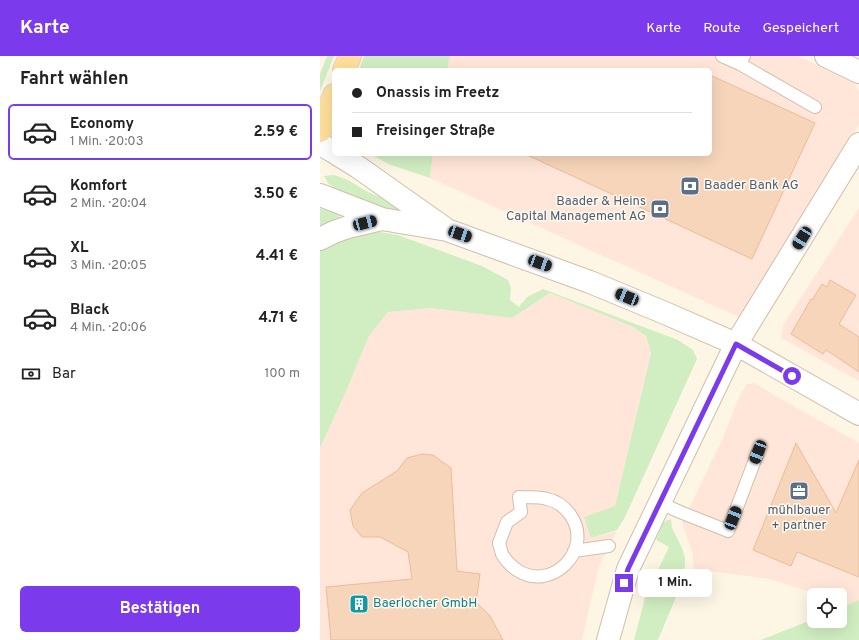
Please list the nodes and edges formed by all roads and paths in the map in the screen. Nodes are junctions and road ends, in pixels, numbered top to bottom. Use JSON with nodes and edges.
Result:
{"nodes":[{"id":1,"x":350,"y":56,"type":"edge"},
{"id":2,"x":722,"y":56,"type":"edge"},
{"id":3,"x":826,"y":56,"type":"edge"},
{"id":4,"x":742,"y":60,"type":"edge"},
{"id":5,"x":345,"y":68,"type":"edge"},
{"id":6,"x":859,"y":72,"type":"edge"},
{"id":7,"x":332,"y":100,"type":"edge"},
{"id":8,"x":815,"y":107,"type":"dead end"},
{"id":9,"x":320,"y":131,"type":"edge"},
{"id":10,"x":320,"y":144,"type":"edge"},
{"id":11,"x":859,"y":144,"type":"edge"},
{"id":12,"x":332,"y":151,"type":"edge"},
{"id":13,"x":340,"y":156,"type":"edge"},
{"id":14,"x":320,"y":195,"type":"edge"},
{"id":15,"x":382,"y":219,"type":"junction"},
{"id":16,"x":447,"y":230,"type":"junction"},
{"id":17,"x":320,"y":239,"type":"edge"},
{"id":18,"x":736,"y":344,"type":"junction"},
{"id":19,"x":859,"y":414,"type":"edge"},
{"id":20,"x":758,"y":452,"type":"dead end"},
{"id":21,"x":660,"y":502,"type":"junction"},
{"id":22,"x":609,"y":546,"type":"dead end"},
{"id":23,"x":574,"y":551,"type":"junction"},
{"id":24,"x":608,"y":640,"type":"edge"}],
"edges":[{"from":1,"to":5,"type":"main road"},
{"from":2,"to":4,"type":"lane"},
{"from":3,"to":6,"type":"street"},
{"from":4,"to":8,"type":"lane"},
{"from":7,"to":9,"type":"main road"},
{"from":10,"to":12,"type":"street"},
{"from":11,"to":18,"type":"street"},
{"from":13,"to":16,"type":"street"},
{"from":14,"to":15,"type":"street"},
{"from":15,"to":16,"type":"street"},
{"from":15,"to":17,"type":"street"},
{"from":16,"to":18,"type":"street"},
{"from":18,"to":19,"type":"street"},
{"from":18,"to":21,"type":"street"},
{"from":20,"to":21,"type":"lane"},
{"from":21,"to":24,"type":"street"},
{"from":22,"to":23,"type":"lane"},
{"from":23,"to":23,"type":"lane"}]}
